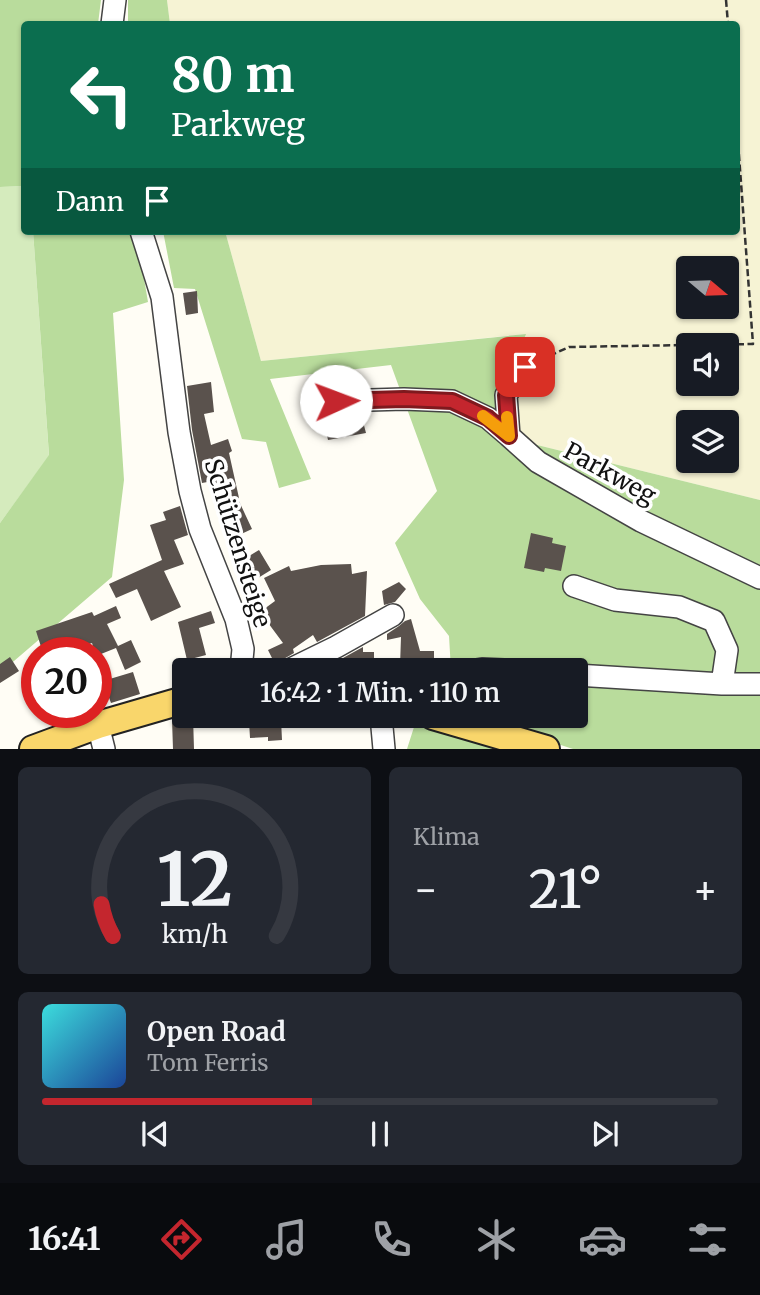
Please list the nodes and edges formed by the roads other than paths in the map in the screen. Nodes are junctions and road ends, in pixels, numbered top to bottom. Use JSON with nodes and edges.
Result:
{"nodes":[{"id":1,"x":115,"y":0,"type":"edge"},
{"id":2,"x":112,"y":21,"type":"edge"},
{"id":3,"x":142,"y":235,"type":"edge"},
{"id":4,"x":525,"y":367,"type":"road end"},
{"id":5,"x":336,"y":401,"type":"dead end"},
{"id":6,"x":509,"y":436,"type":"junction"},
{"id":7,"x":760,"y":578,"type":"edge"},
{"id":8,"x":574,"y":586,"type":"dead end"},
{"id":9,"x":393,"y":615,"type":"dead end"},
{"id":10,"x":242,"y":658,"type":"edge"},
{"id":11,"x":314,"y":658,"type":"edge"},
{"id":12,"x":588,"y":676,"type":"edge"},
{"id":13,"x":722,"y":684,"type":"junction"},
{"id":14,"x":760,"y":684,"type":"edge"},
{"id":15,"x":172,"y":705,"type":"edge"},
{"id":16,"x":382,"y":728,"type":"edge"},
{"id":17,"x":474,"y":728,"type":"edge"},
{"id":18,"x":101,"y":737,"type":"edge"},
{"id":19,"x":33,"y":749,"type":"edge"},
{"id":20,"x":384,"y":749,"type":"edge"},
{"id":21,"x":546,"y":749,"type":"edge"}],
"edges":[{"from":1,"to":2,"type":"street"},
{"from":3,"to":10,"type":"street","name":"Schützensteige"},
{"from":4,"to":6,"type":"street"},
{"from":5,"to":6,"type":"street","name":"Parkweg"},
{"from":6,"to":7,"type":"street","name":"Parkweg"},
{"from":8,"to":13,"type":"street"},
{"from":9,"to":11,"type":"street"},
{"from":12,"to":13,"type":"street"},
{"from":13,"to":14,"type":"street"},
{"from":15,"to":18,"type":"main road"},
{"from":16,"to":20,"type":"street"},
{"from":17,"to":21,"type":"main road"},
{"from":18,"to":19,"type":"main road"}]}
